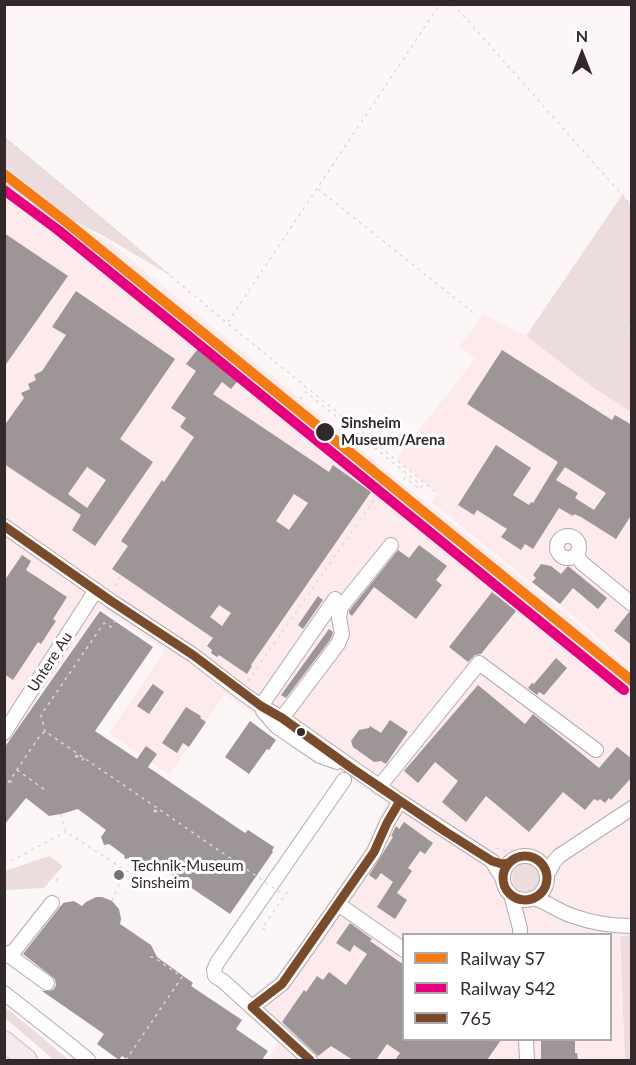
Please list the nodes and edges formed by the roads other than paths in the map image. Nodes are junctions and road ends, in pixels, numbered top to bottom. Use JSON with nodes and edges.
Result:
{"nodes":[{"id":1,"x":6,"y":533,"type":"edge"},
{"id":2,"x":391,"y":545,"type":"dead end"},
{"id":3,"x":576,"y":554,"type":"dead end"},
{"id":4,"x":96,"y":590,"type":"junction"},
{"id":5,"x":335,"y":599,"type":"dead end"},
{"id":6,"x":632,"y":604,"type":"edge"},
{"id":7,"x":323,"y":616,"type":"junction"},
{"id":8,"x":342,"y":629,"type":"junction"},
{"id":9,"x":259,"y":705,"type":"junction"},
{"id":10,"x":282,"y":718,"type":"junction"},
{"id":11,"x":4,"y":734,"type":"edge"},
{"id":12,"x":596,"y":750,"type":"dead end"},
{"id":13,"x":347,"y":773,"type":"junction"},
{"id":14,"x":379,"y":787,"type":"junction"},
{"id":15,"x":400,"y":801,"type":"junction"},
{"id":16,"x":632,"y":808,"type":"edge"},
{"id":17,"x":590,"y":836,"type":"junction"},
{"id":18,"x":534,"y":858,"type":"junction"},
{"id":19,"x":492,"y":861,"type":"junction"},
{"id":20,"x":509,"y":863,"type":"junction"},
{"id":21,"x":547,"y":878,"type":"junction"},
{"id":22,"x":503,"y":879,"type":"junction"},
{"id":23,"x":511,"y":895,"type":"junction"},
{"id":24,"x":531,"y":899,"type":"junction"},
{"id":25,"x":52,"y":903,"type":"dead end"},
{"id":26,"x":338,"y":904,"type":"junction"},
{"id":27,"x":553,"y":906,"type":"junction"},
{"id":28,"x":632,"y":926,"type":"edge"},
{"id":29,"x":520,"y":931,"type":"edge"},
{"id":30,"x":402,"y":949,"type":"edge"},
{"id":31,"x":5,"y":955,"type":"edge"},
{"id":32,"x":47,"y":983,"type":"dead end"},
{"id":33,"x":4,"y":993,"type":"edge"},
{"id":34,"x":252,"y":1007,"type":"junction"},
{"id":35,"x":4,"y":1041,"type":"edge"},
{"id":36,"x":526,"y":1041,"type":"edge"},
{"id":37,"x":27,"y":1060,"type":"edge"},
{"id":38,"x":88,"y":1060,"type":"edge"},
{"id":39,"x":310,"y":1060,"type":"edge"},
{"id":40,"x":527,"y":1060,"type":"edge"}],
"edges":[{"from":1,"to":4,"type":"street"},
{"from":2,"to":8,"type":"street"},
{"from":3,"to":6,"type":"street"},
{"from":4,"to":9,"type":"street"},
{"from":4,"to":11,"type":"street","name":"Untere Au"},
{"from":5,"to":7,"type":"street"},
{"from":7,"to":8,"type":"street"},
{"from":7,"to":9,"type":"street"},
{"from":8,"to":10,"type":"street"},
{"from":9,"to":10,"type":"street"},
{"from":9,"to":13,"type":"street"},
{"from":10,"to":13,"type":"street"},
{"from":12,"to":14,"type":"street"},
{"from":13,"to":14,"type":"street"},
{"from":13,"to":34,"type":"street"},
{"from":14,"to":15,"type":"street"},
{"from":15,"to":19,"type":"street"},
{"from":15,"to":26,"type":"street"},
{"from":16,"to":17,"type":"street"},
{"from":17,"to":18,"type":"street"},
{"from":17,"to":21,"type":"street"},
{"from":18,"to":20,"type":"street"},
{"from":18,"to":21,"type":"street"},
{"from":19,"to":20,"type":"street"},
{"from":19,"to":22,"type":"street"},
{"from":20,"to":22,"type":"street"},
{"from":21,"to":24,"type":"street"},
{"from":21,"to":27,"type":"street"},
{"from":22,"to":23,"type":"street"},
{"from":23,"to":24,"type":"street"},
{"from":23,"to":29,"type":"street"},
{"from":24,"to":27,"type":"street"},
{"from":24,"to":29,"type":"street"},
{"from":25,"to":31,"type":"street"},
{"from":26,"to":30,"type":"street"},
{"from":26,"to":34,"type":"street"},
{"from":27,"to":28,"type":"street"},
{"from":31,"to":32,"type":"street"},
{"from":33,"to":38,"type":"street"},
{"from":34,"to":39,"type":"street"},
{"from":35,"to":37,"type":"highway"},
{"from":36,"to":40,"type":"street"}]}
